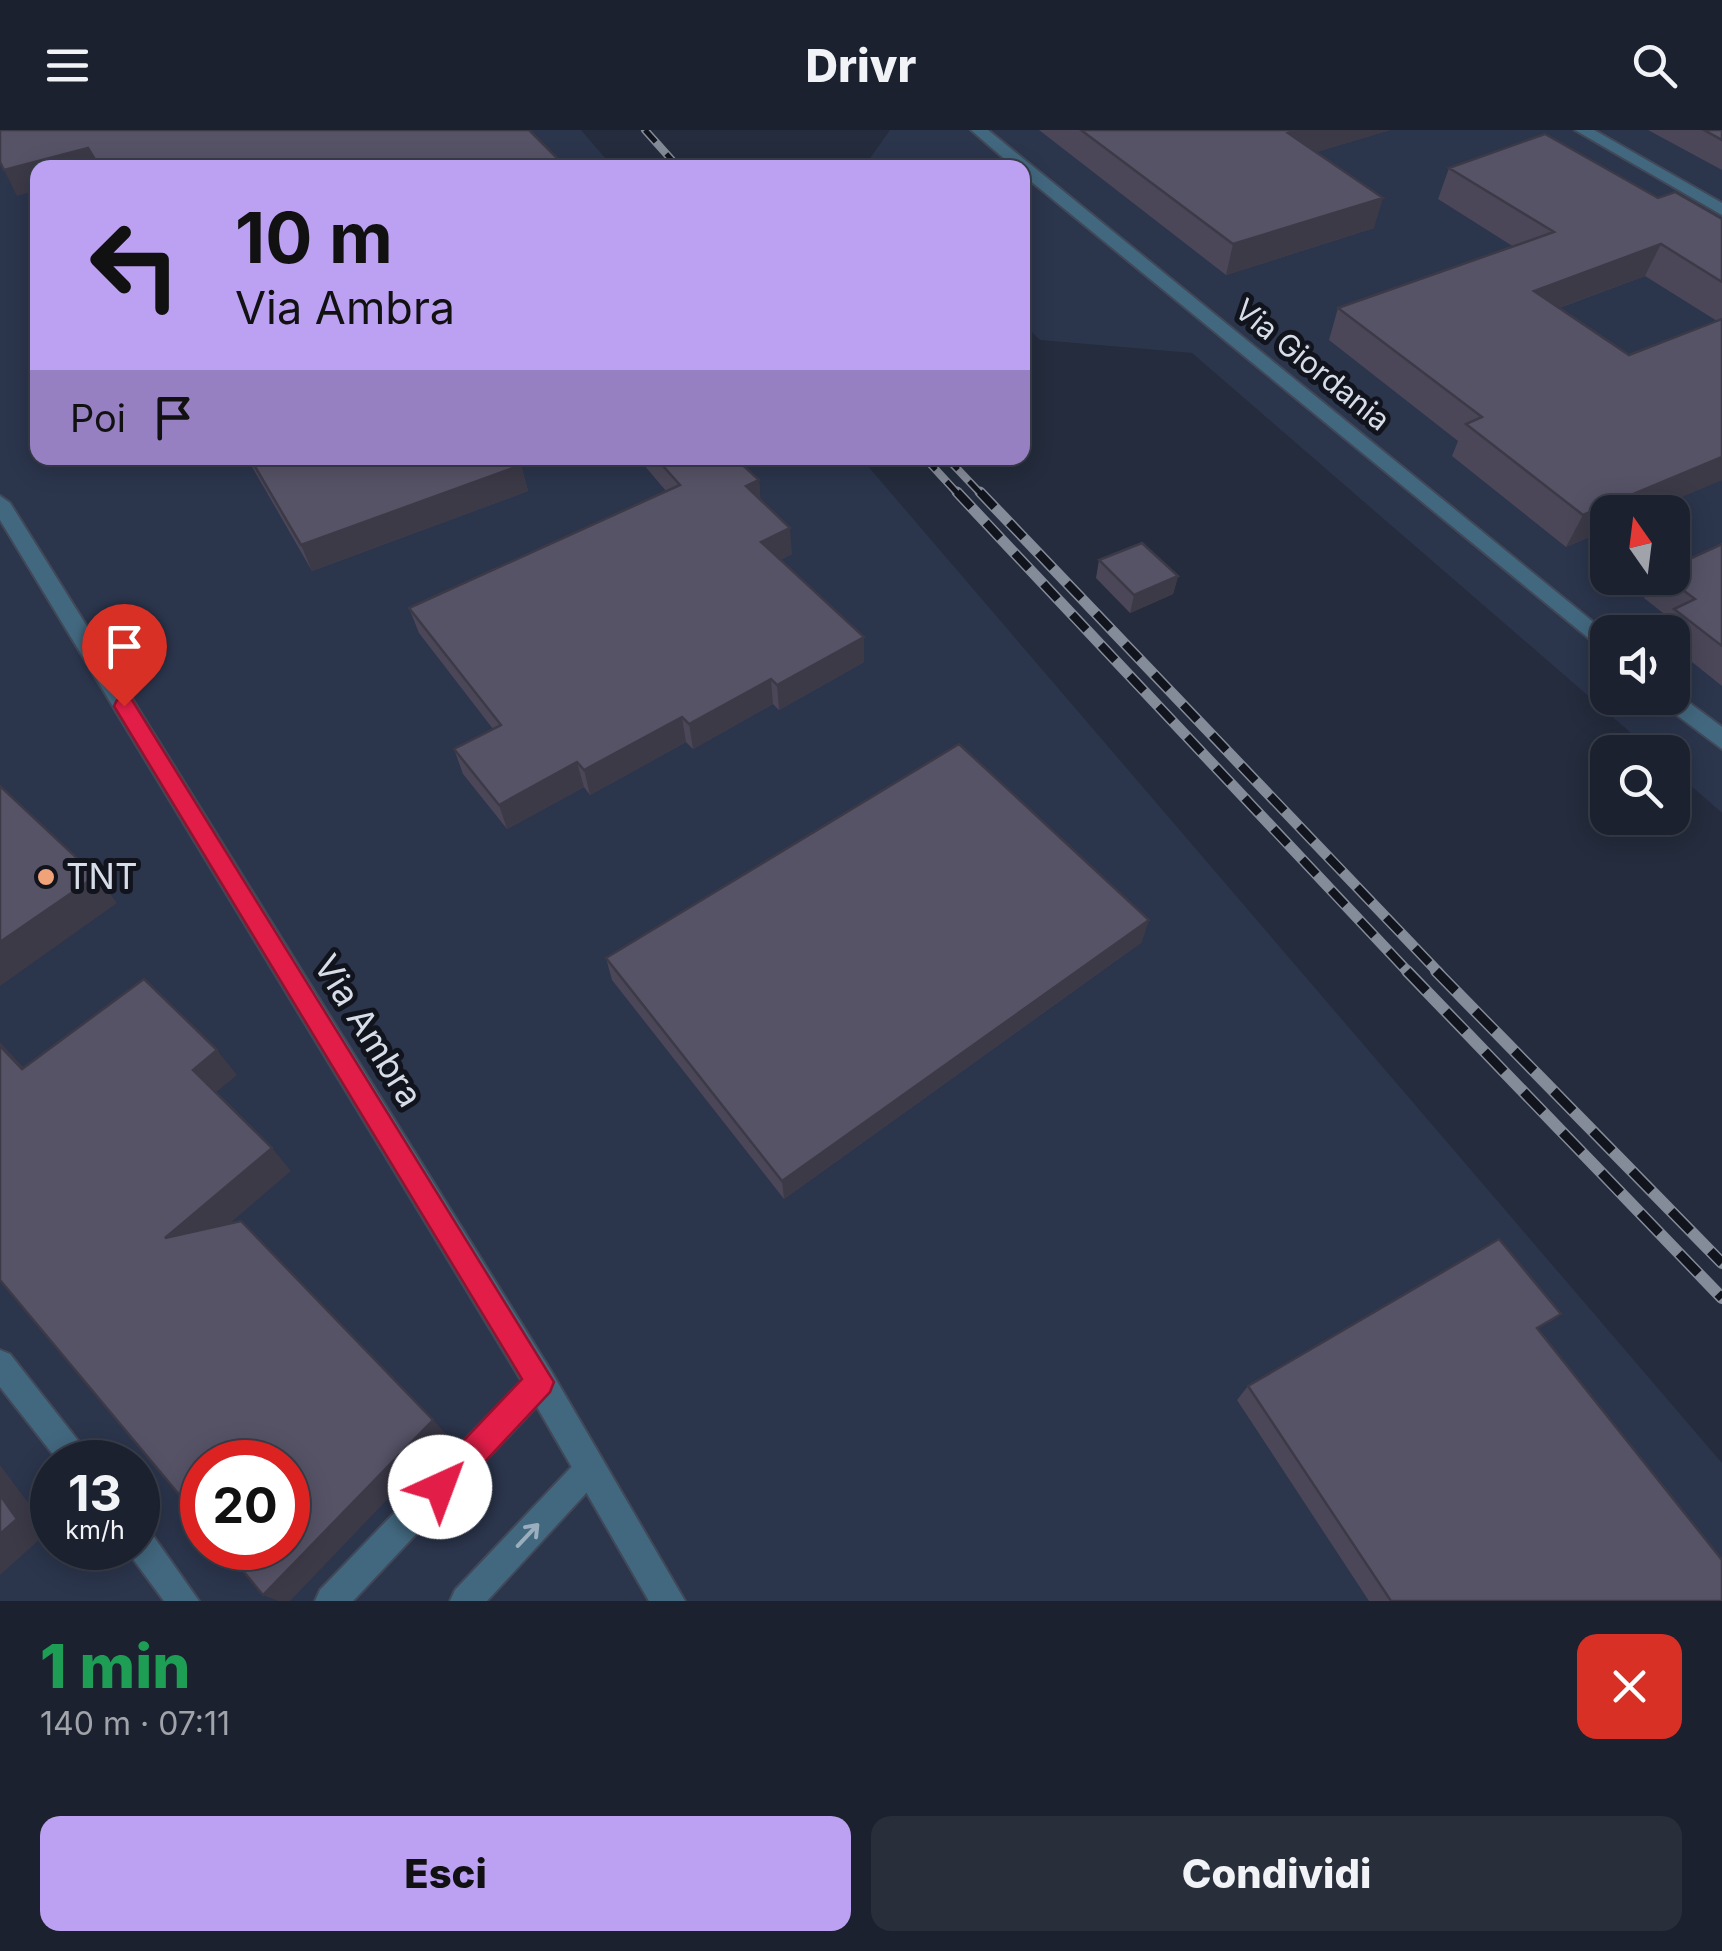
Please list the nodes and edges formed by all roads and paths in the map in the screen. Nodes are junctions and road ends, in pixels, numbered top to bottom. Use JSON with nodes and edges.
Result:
{"nodes":[{"id":1,"x":979,"y":130,"type":"edge"},
{"id":2,"x":1582,"y":130,"type":"edge"},
{"id":3,"x":1016,"y":160,"type":"edge"},
{"id":4,"x":1030,"y":172,"type":"edge"},
{"id":5,"x":1722,"y":210,"type":"edge"},
{"id":6,"x":0,"y":503,"type":"edge"},
{"id":7,"x":1590,"y":631,"type":"edge"},
{"id":8,"x":1690,"y":714,"type":"edge"},
{"id":9,"x":1722,"y":740,"type":"edge"},
{"id":10,"x":0,"y":1364,"type":"edge"},
{"id":11,"x":540,"y":1382,"type":"junction"},
{"id":12,"x":59,"y":1440,"type":"edge"},
{"id":13,"x":590,"y":1468,"type":"junction"},
{"id":14,"x":160,"y":1570,"type":"edge"},
{"id":15,"x":184,"y":1601,"type":"edge"},
{"id":16,"x":331,"y":1601,"type":"edge"},
{"id":17,"x":466,"y":1601,"type":"edge"},
{"id":18,"x":668,"y":1601,"type":"edge"}],
"edges":[{"from":1,"to":3,"type":"street","name":"Via Giordania"},
{"from":2,"to":5,"type":"street"},
{"from":4,"to":7,"type":"street","name":"Via Giordania"},
{"from":6,"to":11,"type":"street","name":"Via Ambra"},
{"from":8,"to":9,"type":"street"},
{"from":10,"to":12,"type":"lane"},
{"from":11,"to":13,"type":"street","name":"Via Ambra"},
{"from":11,"to":16,"type":"lane"},
{"from":17,"to":13,"type":"lane","one_way":true},
{"from":13,"to":18,"type":"street","name":"Via Ambra"},
{"from":14,"to":15,"type":"lane"}]}
